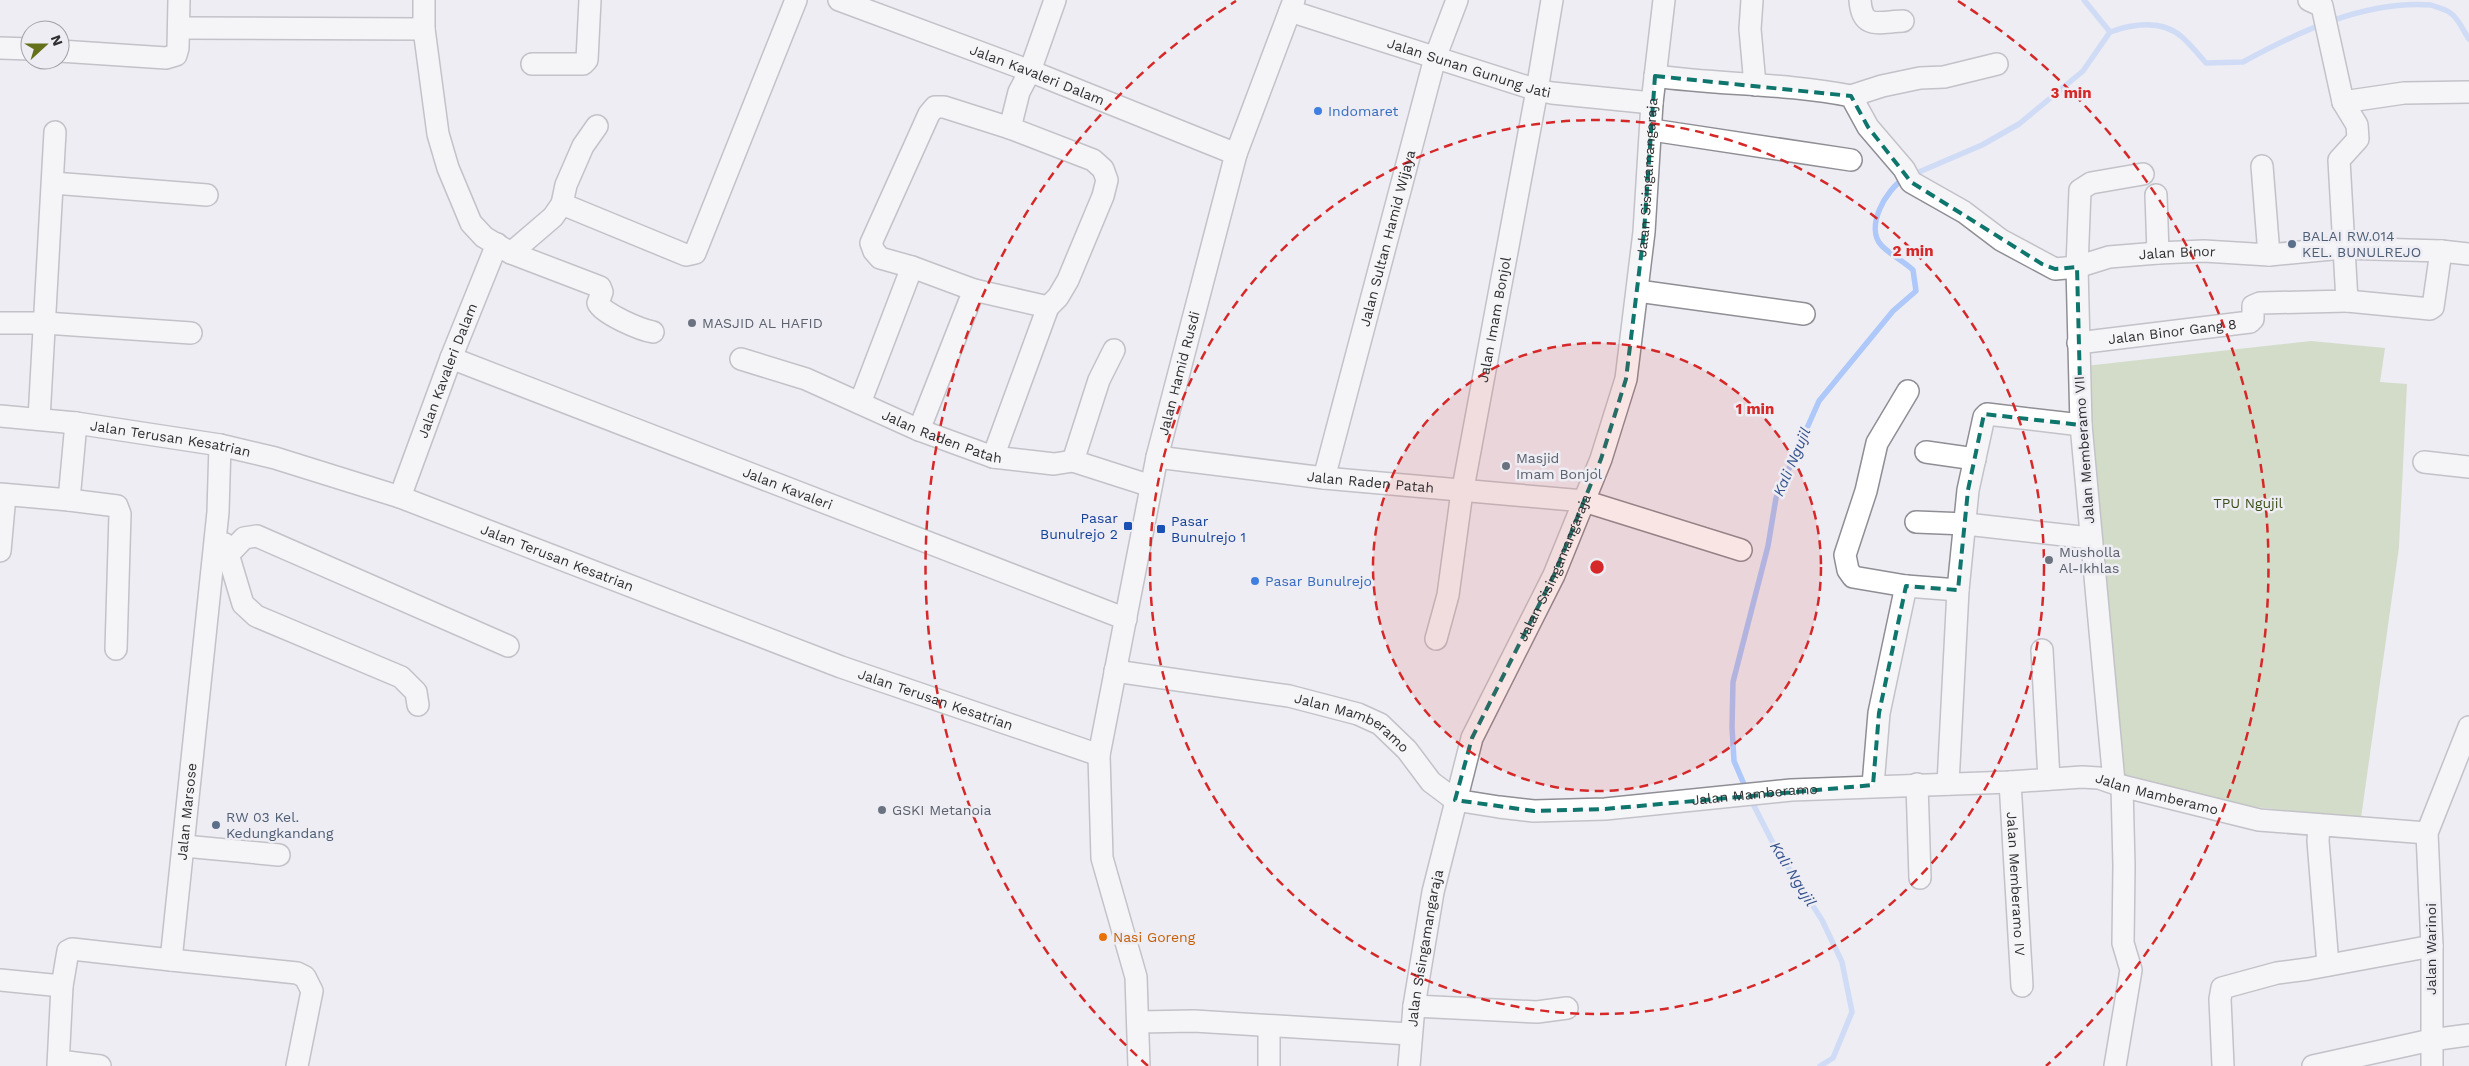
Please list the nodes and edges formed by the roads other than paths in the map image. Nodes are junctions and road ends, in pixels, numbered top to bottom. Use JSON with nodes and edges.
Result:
{"nodes":[{"id":1,"x":179,"y":0,"type":"edge"},
{"id":2,"x":424,"y":0,"type":"edge"},
{"id":3,"x":590,"y":0,"type":"edge"},
{"id":4,"x":796,"y":0,"type":"edge"},
{"id":5,"x":839,"y":0,"type":"edge"},
{"id":6,"x":1055,"y":0,"type":"edge"},
{"id":7,"x":1457,"y":0,"type":"edge"},
{"id":8,"x":1552,"y":0,"type":"edge"},
{"id":9,"x":1664,"y":0,"type":"edge"},
{"id":10,"x":1752,"y":0,"type":"edge"},
{"id":11,"x":1860,"y":0,"type":"edge"},
{"id":12,"x":2316,"y":3,"type":"edge"},
{"id":13,"x":1292,"y":5,"type":"edge"},
{"id":14,"x":1903,"y":21,"type":"dead end"},
{"id":15,"x":179,"y":28,"type":"junction"},
{"id":16,"x":424,"y":28,"type":"junction"},
{"id":17,"x":0,"y":48,"type":"edge"},
{"id":18,"x":20,"y":49,"type":"edge"},
{"id":19,"x":70,"y":52,"type":"edge"},
{"id":20,"x":1435,"y":58,"type":"junction"},
{"id":21,"x":532,"y":64,"type":"dead end"},
{"id":22,"x":1997,"y":64,"type":"dead end"},
{"id":23,"x":1030,"y":71,"type":"junction"},
{"id":24,"x":1655,"y":76,"type":"junction"},
{"id":25,"x":1755,"y":85,"type":"junction"},
{"id":26,"x":1537,"y":90,"type":"junction"},
{"id":27,"x":2469,"y":92,"type":"edge"},
{"id":28,"x":1850,"y":96,"type":"junction"},
{"id":29,"x":2342,"y":102,"type":"junction"},
{"id":30,"x":1652,"y":103,"type":"junction"},
{"id":31,"x":597,"y":126,"type":"dead end"},
{"id":32,"x":1010,"y":128,"type":"junction"},
{"id":33,"x":1652,"y":130,"type":"junction"},
{"id":34,"x":54,"y":132,"type":"dead end"},
{"id":35,"x":1236,"y":154,"type":"junction"},
{"id":36,"x":1851,"y":160,"type":"dead end"},
{"id":37,"x":2262,"y":166,"type":"dead end"},
{"id":38,"x":2143,"y":174,"type":"dead end"},
{"id":39,"x":53,"y":183,"type":"junction"},
{"id":40,"x":207,"y":195,"type":"dead end"},
{"id":41,"x":2156,"y":195,"type":"dead end"},
{"id":42,"x":562,"y":204,"type":"junction"},
{"id":43,"x":2342,"y":248,"type":"junction"},
{"id":44,"x":504,"y":249,"type":"junction"},
{"id":45,"x":2441,"y":251,"type":"junction"},
{"id":46,"x":2158,"y":253,"type":"junction"},
{"id":47,"x":2469,"y":254,"type":"edge"},
{"id":48,"x":2269,"y":255,"type":"junction"},
{"id":49,"x":912,"y":266,"type":"junction"},
{"id":50,"x":2077,"y":267,"type":"junction"},
{"id":51,"x":974,"y":290,"type":"junction"},
{"id":52,"x":1638,"y":291,"type":"junction"},
{"id":53,"x":2347,"y":301,"type":"junction"},
{"id":54,"x":1048,"y":308,"type":"junction"},
{"id":55,"x":1804,"y":314,"type":"dead end"},
{"id":56,"x":0,"y":323,"type":"edge"},
{"id":57,"x":45,"y":323,"type":"junction"},
{"id":58,"x":653,"y":332,"type":"dead end"},
{"id":59,"x":191,"y":334,"type":"dead end"},
{"id":60,"x":2078,"y":343,"type":"junction"},
{"id":61,"x":1114,"y":350,"type":"dead end"},
{"id":62,"x":451,"y":358,"type":"junction"},
{"id":63,"x":741,"y":358,"type":"dead end"},
{"id":64,"x":1908,"y":391,"type":"dead end"},
{"id":65,"x":860,"y":404,"type":"junction"},
{"id":66,"x":0,"y":416,"type":"edge"},
{"id":67,"x":39,"y":419,"type":"junction"},
{"id":68,"x":76,"y":423,"type":"junction"},
{"id":69,"x":2081,"y":425,"type":"junction"},
{"id":70,"x":920,"y":430,"type":"junction"},
{"id":71,"x":220,"y":445,"type":"junction"},
{"id":72,"x":1926,"y":452,"type":"dead end"},
{"id":73,"x":994,"y":457,"type":"junction"},
{"id":74,"x":1157,"y":457,"type":"junction"},
{"id":75,"x":1975,"y":458,"type":"junction"},
{"id":76,"x":1073,"y":461,"type":"junction"},
{"id":77,"x":2424,"y":462,"type":"dead end"},
{"id":78,"x":2469,"y":468,"type":"edge"},
{"id":79,"x":1324,"y":478,"type":"junction"},
{"id":80,"x":1151,"y":486,"type":"junction"},
{"id":81,"x":1463,"y":489,"type":"junction"},
{"id":82,"x":3,"y":495,"type":"edge"},
{"id":83,"x":400,"y":497,"type":"junction"},
{"id":84,"x":69,"y":500,"type":"junction"},
{"id":85,"x":1584,"y":501,"type":"junction"},
{"id":86,"x":218,"y":512,"type":"junction"},
{"id":87,"x":1916,"y":522,"type":"dead end"},
{"id":88,"x":1966,"y":524,"type":"junction"},
{"id":89,"x":2090,"y":538,"type":"junction"},
{"id":90,"x":1741,"y":550,"type":"dead end"},
{"id":91,"x":0,"y":551,"type":"edge"},
{"id":92,"x":227,"y":556,"type":"junction"},
{"id":93,"x":1906,"y":586,"type":"junction"},
{"id":94,"x":1958,"y":590,"type":"junction"},
{"id":95,"x":1126,"y":619,"type":"junction"},
{"id":96,"x":1436,"y":639,"type":"dead end"},
{"id":97,"x":508,"y":646,"type":"dead end"},
{"id":98,"x":116,"y":649,"type":"dead end"},
{"id":99,"x":2042,"y":650,"type":"dead end"},
{"id":100,"x":1115,"y":672,"type":"junction"},
{"id":101,"x":418,"y":705,"type":"dead end"},
{"id":102,"x":2469,"y":726,"type":"edge"},
{"id":103,"x":1099,"y":755,"type":"junction"},
{"id":104,"x":2460,"y":776,"type":"edge"},
{"id":105,"x":2049,"y":779,"type":"junction"},
{"id":106,"x":2010,"y":782,"type":"junction"},
{"id":107,"x":1917,"y":784,"type":"junction"},
{"id":108,"x":1948,"y":784,"type":"junction"},
{"id":109,"x":2118,"y":784,"type":"junction"},
{"id":110,"x":1873,"y":785,"type":"junction"},
{"id":111,"x":1455,"y":800,"type":"junction"},
{"id":112,"x":2319,"y":825,"type":"junction"},
{"id":113,"x":2428,"y":833,"type":"junction"},
{"id":114,"x":184,"y":846,"type":"junction"},
{"id":115,"x":279,"y":855,"type":"dead end"},
{"id":116,"x":1920,"y":878,"type":"dead end"},
{"id":117,"x":2432,"y":946,"type":"junction"},
{"id":118,"x":171,"y":960,"type":"junction"},
{"id":119,"x":2328,"y":965,"type":"junction"},
{"id":120,"x":0,"y":980,"type":"edge"},
{"id":121,"x":62,"y":986,"type":"junction"},
{"id":122,"x":2022,"y":986,"type":"dead end"},
{"id":123,"x":1414,"y":1006,"type":"junction"},
{"id":124,"x":1567,"y":1008,"type":"dead end"},
{"id":125,"x":1138,"y":1022,"type":"junction"},
{"id":126,"x":1269,"y":1026,"type":"junction"},
{"id":127,"x":1410,"y":1034,"type":"junction"},
{"id":128,"x":2469,"y":1035,"type":"edge"},
{"id":129,"x":2431,"y":1040,"type":"junction"},
{"id":130,"x":58,"y":1064,"type":"edge"},
{"id":131,"x":100,"y":1066,"type":"edge"},
{"id":132,"x":297,"y":1066,"type":"edge"},
{"id":133,"x":1139,"y":1066,"type":"edge"},
{"id":134,"x":1269,"y":1066,"type":"edge"},
{"id":135,"x":1409,"y":1066,"type":"edge"},
{"id":136,"x":2116,"y":1066,"type":"edge"},
{"id":137,"x":2223,"y":1066,"type":"edge"},
{"id":138,"x":2313,"y":1066,"type":"edge"},
{"id":139,"x":2432,"y":1066,"type":"edge"}],
"edges":[{"from":1,"to":15,"type":"street"},
{"from":2,"to":16,"type":"street"},
{"from":3,"to":21,"type":"street"},
{"from":4,"to":42,"type":"street"},
{"from":5,"to":23,"type":"street","name":"Jalan Kavaleri Dalam"},
{"from":6,"to":23,"type":"street"},
{"from":7,"to":20,"type":"street","name":"Jalan Sultan Hamid Wijaya"},
{"from":8,"to":26,"type":"street","name":"Jalan Imam Bonjol"},
{"from":9,"to":24,"type":"street","name":"Jalan Sisingamangaraja"},
{"from":10,"to":25,"type":"street"},
{"from":11,"to":14,"type":"street"},
{"from":12,"to":29,"type":"street"},
{"from":13,"to":20,"type":"street","name":"Jalan Sunan Gunung Jati"},
{"from":13,"to":35,"type":"street","name":"Jalan Hamid Rusdi"},
{"from":15,"to":16,"type":"street"},
{"from":15,"to":19,"type":"street"},
{"from":16,"to":44,"type":"street"},
{"from":17,"to":18,"type":"street"},
{"from":20,"to":26,"type":"street","name":"Jalan Sunan Gunung Jati"},
{"from":20,"to":79,"type":"street","name":"Jalan Sultan Hamid Wijaya"},
{"from":22,"to":28,"type":"street"},
{"from":23,"to":32,"type":"street"},
{"from":23,"to":35,"type":"street","name":"Jalan Kavaleri Dalam"},
{"from":24,"to":25,"type":"street"},
{"from":24,"to":30,"type":"street","name":"Jalan Sisingamangaraja"},
{"from":25,"to":28,"type":"street"},
{"from":26,"to":30,"type":"street","name":"Jalan Sunan Gunung Jati"},
{"from":26,"to":81,"type":"street","name":"Jalan Imam Bonjol"},
{"from":27,"to":29,"type":"street"},
{"from":28,"to":50,"type":"street","name":"Jalan Binor"},
{"from":29,"to":43,"type":"street"},
{"from":30,"to":33,"type":"street","name":"Jalan Sisingamangaraja"},
{"from":31,"to":42,"type":"street"},
{"from":32,"to":49,"type":"street"},
{"from":32,"to":54,"type":"street"},
{"from":33,"to":36,"type":"street"},
{"from":33,"to":52,"type":"street","name":"Jalan Sisingamangaraja"},
{"from":34,"to":39,"type":"street"},
{"from":35,"to":74,"type":"street","name":"Jalan Hamid Rusdi"},
{"from":37,"to":48,"type":"street"},
{"from":38,"to":50,"type":"street","name":"Jalan Memberamo VII"},
{"from":39,"to":40,"type":"street"},
{"from":39,"to":57,"type":"street"},
{"from":41,"to":46,"type":"street"},
{"from":42,"to":44,"type":"street"},
{"from":43,"to":45,"type":"street","name":"Jalan Binor"},
{"from":43,"to":48,"type":"street","name":"Jalan Binor"},
{"from":43,"to":53,"type":"street"},
{"from":44,"to":58,"type":"street"},
{"from":44,"to":62,"type":"street","name":"Jalan Kavaleri Dalam"},
{"from":45,"to":47,"type":"street","name":"Jalan Binor"},
{"from":45,"to":53,"type":"street"},
{"from":46,"to":48,"type":"street","name":"Jalan Binor"},
{"from":46,"to":50,"type":"street","name":"Jalan Binor"},
{"from":49,"to":51,"type":"street"},
{"from":49,"to":65,"type":"street"},
{"from":50,"to":60,"type":"street","name":"Jalan Memberamo VII"},
{"from":51,"to":54,"type":"street"},
{"from":51,"to":70,"type":"street"},
{"from":52,"to":55,"type":"street"},
{"from":52,"to":85,"type":"street","name":"Jalan Sisingamangaraja"},
{"from":53,"to":60,"type":"street","name":"Jalan Binor Gang 8"},
{"from":54,"to":73,"type":"street"},
{"from":56,"to":57,"type":"street"},
{"from":57,"to":59,"type":"street"},
{"from":57,"to":67,"type":"street"},
{"from":60,"to":69,"type":"street","name":"Jalan Memberamo VII"},
{"from":61,"to":76,"type":"street"},
{"from":62,"to":83,"type":"street","name":"Jalan Kavaleri Dalam"},
{"from":62,"to":95,"type":"street","name":"Jalan Kavaleri"},
{"from":63,"to":65,"type":"street","name":"Jalan Raden Patah"},
{"from":64,"to":93,"type":"street"},
{"from":65,"to":70,"type":"street","name":"Jalan Raden Patah"},
{"from":66,"to":67,"type":"street","name":"Jalan Terusan Kesatrian"},
{"from":67,"to":68,"type":"street","name":"Jalan Terusan Kesatrian"},
{"from":68,"to":71,"type":"street","name":"Jalan Terusan Kesatrian"},
{"from":68,"to":84,"type":"street"},
{"from":69,"to":75,"type":"street"},
{"from":69,"to":89,"type":"street","name":"Jalan Memberamo VII"},
{"from":70,"to":73,"type":"street","name":"Jalan Raden Patah"},
{"from":71,"to":83,"type":"street","name":"Jalan Terusan Kesatrian"},
{"from":71,"to":86,"type":"street","name":"Jalan Marsose"},
{"from":72,"to":75,"type":"street"},
{"from":73,"to":76,"type":"street","name":"Jalan Raden Patah"},
{"from":74,"to":79,"type":"street","name":"Jalan Raden Patah"},
{"from":74,"to":80,"type":"street","name":"Jalan Hamid Rusdi"},
{"from":75,"to":88,"type":"street"},
{"from":76,"to":80,"type":"street","name":"Jalan Raden Patah"},
{"from":77,"to":78,"type":"street"},
{"from":79,"to":81,"type":"street","name":"Jalan Raden Patah"},
{"from":80,"to":95,"type":"street","name":"Jalan Hamid Rusdi"},
{"from":81,"to":85,"type":"street","name":"Jalan Raden Patah"},
{"from":81,"to":96,"type":"street","name":"Jalan Imam Bonjol"},
{"from":82,"to":84,"type":"street"},
{"from":82,"to":91,"type":"street"},
{"from":83,"to":103,"type":"street","name":"Jalan Terusan Kesatrian"},
{"from":84,"to":98,"type":"street"},
{"from":85,"to":90,"type":"street","name":"Jalan Raden Patah"},
{"from":85,"to":111,"type":"street","name":"Jalan Sisingamangaraja"},
{"from":86,"to":92,"type":"street"},
{"from":86,"to":114,"type":"street","name":"Jalan Marsose"},
{"from":87,"to":88,"type":"street"},
{"from":88,"to":89,"type":"street"},
{"from":88,"to":94,"type":"street"},
{"from":89,"to":109,"type":"street","name":"Jalan Memberamo VII"},
{"from":92,"to":97,"type":"street"},
{"from":92,"to":101,"type":"street"},
{"from":93,"to":94,"type":"street"},
{"from":93,"to":110,"type":"street"},
{"from":94,"to":108,"type":"street"},
{"from":95,"to":100,"type":"street","name":"Jalan Hamid Rusdi"},
{"from":99,"to":105,"type":"street"},
{"from":100,"to":103,"type":"street","name":"Jalan Hamid Rusdi"},
{"from":100,"to":111,"type":"street","name":"Jalan Mamberamo"},
{"from":102,"to":104,"type":"street"},
{"from":103,"to":125,"type":"street","name":"Jalan Hamid Rusdi"},
{"from":104,"to":113,"type":"street"},
{"from":105,"to":106,"type":"street","name":"Jalan Mamberamo"},
{"from":105,"to":109,"type":"street","name":"Jalan Mamberamo"},
{"from":106,"to":108,"type":"street","name":"Jalan Mamberamo"},
{"from":106,"to":122,"type":"street","name":"Jalan Memberamo IV"},
{"from":107,"to":108,"type":"street","name":"Jalan Mamberamo"},
{"from":107,"to":110,"type":"street","name":"Jalan Mamberamo"},
{"from":107,"to":116,"type":"street"},
{"from":109,"to":112,"type":"street","name":"Jalan Mamberamo"},
{"from":109,"to":136,"type":"street","name":"Jalan Memberamo VII"},
{"from":110,"to":111,"type":"street","name":"Jalan Mamberamo"},
{"from":111,"to":123,"type":"street","name":"Jalan Sisingamangaraja"},
{"from":112,"to":113,"type":"street","name":"Jalan Mamberamo"},
{"from":112,"to":119,"type":"street"},
{"from":113,"to":117,"type":"street","name":"Jalan Warinoi"},
{"from":114,"to":115,"type":"street"},
{"from":114,"to":118,"type":"street","name":"Jalan Marsose"},
{"from":117,"to":119,"type":"street"},
{"from":117,"to":129,"type":"street","name":"Jalan Warinoi"},
{"from":118,"to":121,"type":"street"},
{"from":118,"to":132,"type":"street"},
{"from":119,"to":137,"type":"street"},
{"from":120,"to":121,"type":"street"},
{"from":121,"to":130,"type":"street"},
{"from":123,"to":124,"type":"street"},
{"from":123,"to":127,"type":"street","name":"Jalan Sisingamangaraja"},
{"from":125,"to":126,"type":"street"},
{"from":125,"to":133,"type":"street","name":"Jalan Hamid Rusdi"},
{"from":126,"to":127,"type":"street"},
{"from":126,"to":134,"type":"street"},
{"from":127,"to":135,"type":"street","name":"Jalan Sisingamangaraja"},
{"from":128,"to":129,"type":"street"},
{"from":129,"to":138,"type":"street"},
{"from":129,"to":139,"type":"street","name":"Jalan Warinoi"},
{"from":130,"to":131,"type":"street"}]}
